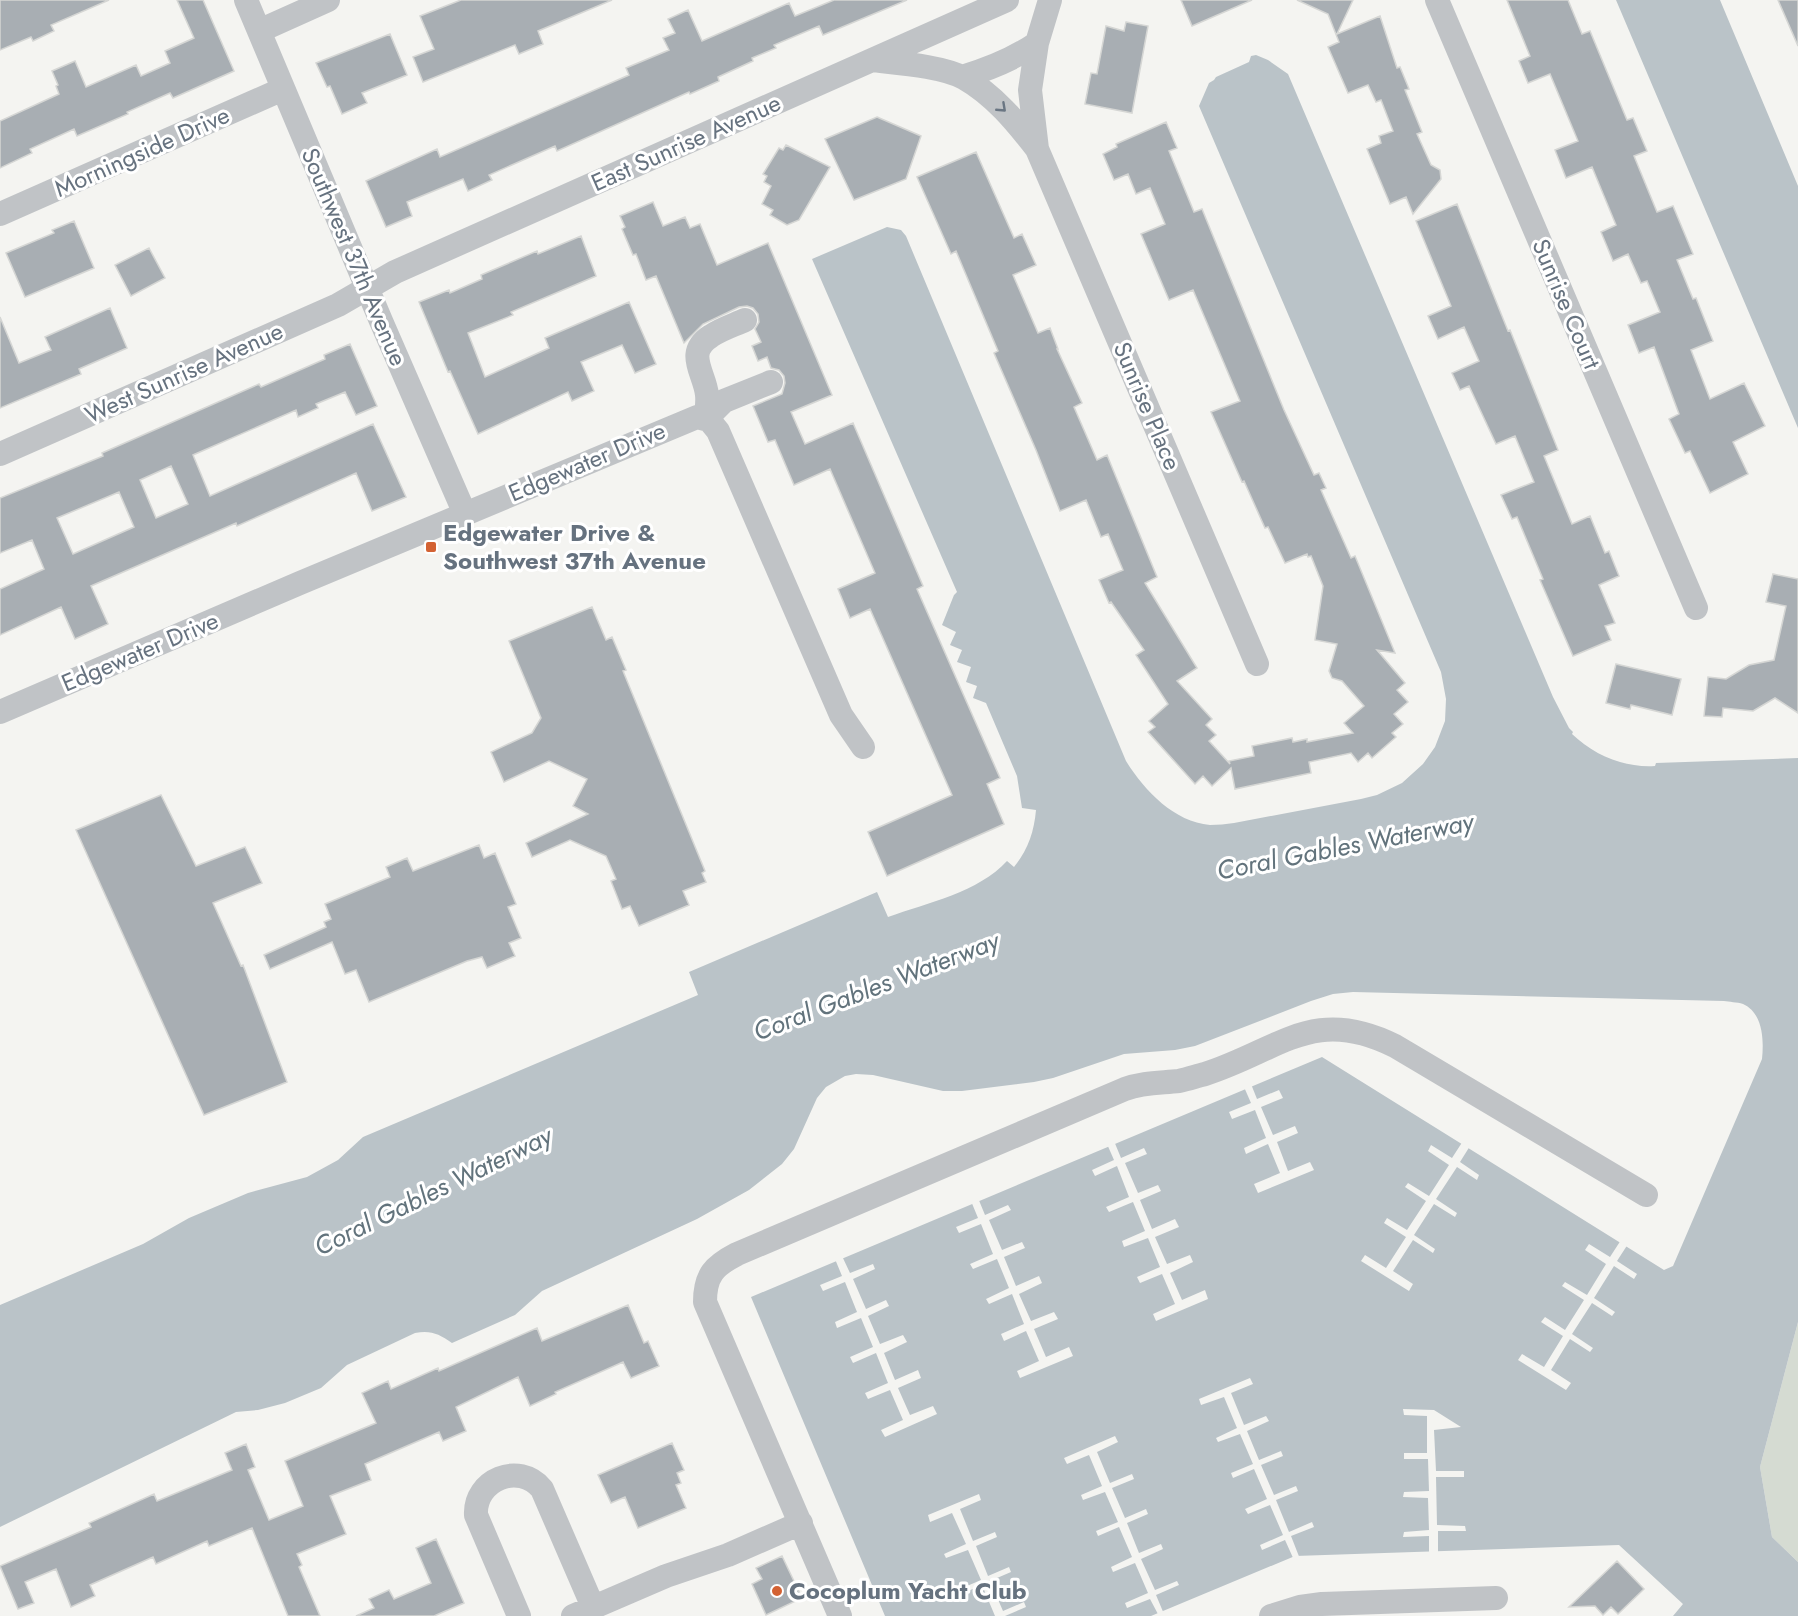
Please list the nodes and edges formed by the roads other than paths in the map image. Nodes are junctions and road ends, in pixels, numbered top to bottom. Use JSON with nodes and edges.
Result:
{"nodes":[{"id":1,"x":246,"y":0,"type":"edge"},
{"id":2,"x":328,"y":0,"type":"edge"},
{"id":3,"x":1007,"y":0,"type":"edge"},
{"id":4,"x":1050,"y":0,"type":"edge"},
{"id":5,"x":1437,"y":0,"type":"edge"},
{"id":6,"x":259,"y":31,"type":"junction"},
{"id":7,"x":1037,"y":43,"type":"junction"},
{"id":8,"x":871,"y":60,"type":"junction"},
{"id":9,"x":962,"y":77,"type":"junction"},
{"id":10,"x":283,"y":90,"type":"junction"},
{"id":11,"x":1037,"y":149,"type":"junction"},
{"id":12,"x":0,"y":214,"type":"edge"},
{"id":13,"x":367,"y":289,"type":"junction"},
{"id":14,"x":745,"y":320,"type":"dead end"},
{"id":15,"x":771,"y":382,"type":"dead end"},
{"id":16,"x":706,"y":419,"type":"junction"},
{"id":17,"x":0,"y":454,"type":"edge"},
{"id":18,"x":465,"y":514,"type":"junction"},
{"id":19,"x":1696,"y":608,"type":"dead end"},
{"id":20,"x":1257,"y":664,"type":"dead end"},
{"id":21,"x":0,"y":712,"type":"edge"},
{"id":22,"x":863,"y":747,"type":"dead end"},
{"id":23,"x":1646,"y":1195,"type":"dead end"},
{"id":24,"x":801,"y":1523,"type":"junction"},
{"id":25,"x":1496,"y":1598,"type":"dead end"},
{"id":26,"x":583,"y":1612,"type":"edge"},
{"id":27,"x":519,"y":1616,"type":"edge"},
{"id":28,"x":840,"y":1616,"type":"edge"},
{"id":29,"x":1270,"y":1616,"type":"edge"}],
"edges":[{"from":1,"to":6,"type":"street","name":"Southwest 37th Avenue"},
{"from":2,"to":6,"type":"street"},
{"from":3,"to":8,"type":"street","name":"East Sunrise Avenue"},
{"from":4,"to":7,"type":"street","name":"Sunrise Place"},
{"from":5,"to":19,"type":"street","name":"Sunrise Court"},
{"from":6,"to":10,"type":"street","name":"Southwest 37th Avenue"},
{"from":7,"to":9,"type":"street"},
{"from":7,"to":11,"type":"street","name":"Sunrise Place"},
{"from":8,"to":9,"type":"street","name":"Sunrise Place"},
{"from":8,"to":13,"type":"street","name":"East Sunrise Avenue"},
{"from":9,"to":11,"type":"street","name":"Sunrise Place","one_way":true},
{"from":10,"to":12,"type":"street","name":"Morningside Drive"},
{"from":10,"to":13,"type":"street","name":"Southwest 37th Avenue"},
{"from":11,"to":20,"type":"street","name":"Sunrise Place"},
{"from":13,"to":17,"type":"street","name":"West Sunrise Avenue"},
{"from":13,"to":18,"type":"street","name":"Southwest 37th Avenue"},
{"from":14,"to":16,"type":"street"},
{"from":15,"to":16,"type":"street"},
{"from":16,"to":18,"type":"street","name":"Edgewater Drive"},
{"from":16,"to":22,"type":"street"},
{"from":18,"to":21,"type":"street","name":"Edgewater Drive"},
{"from":23,"to":24,"type":"street"},
{"from":24,"to":26,"type":"street"},
{"from":24,"to":28,"type":"street"},
{"from":25,"to":29,"type":"street"},
{"from":26,"to":27,"type":"street"}]}
